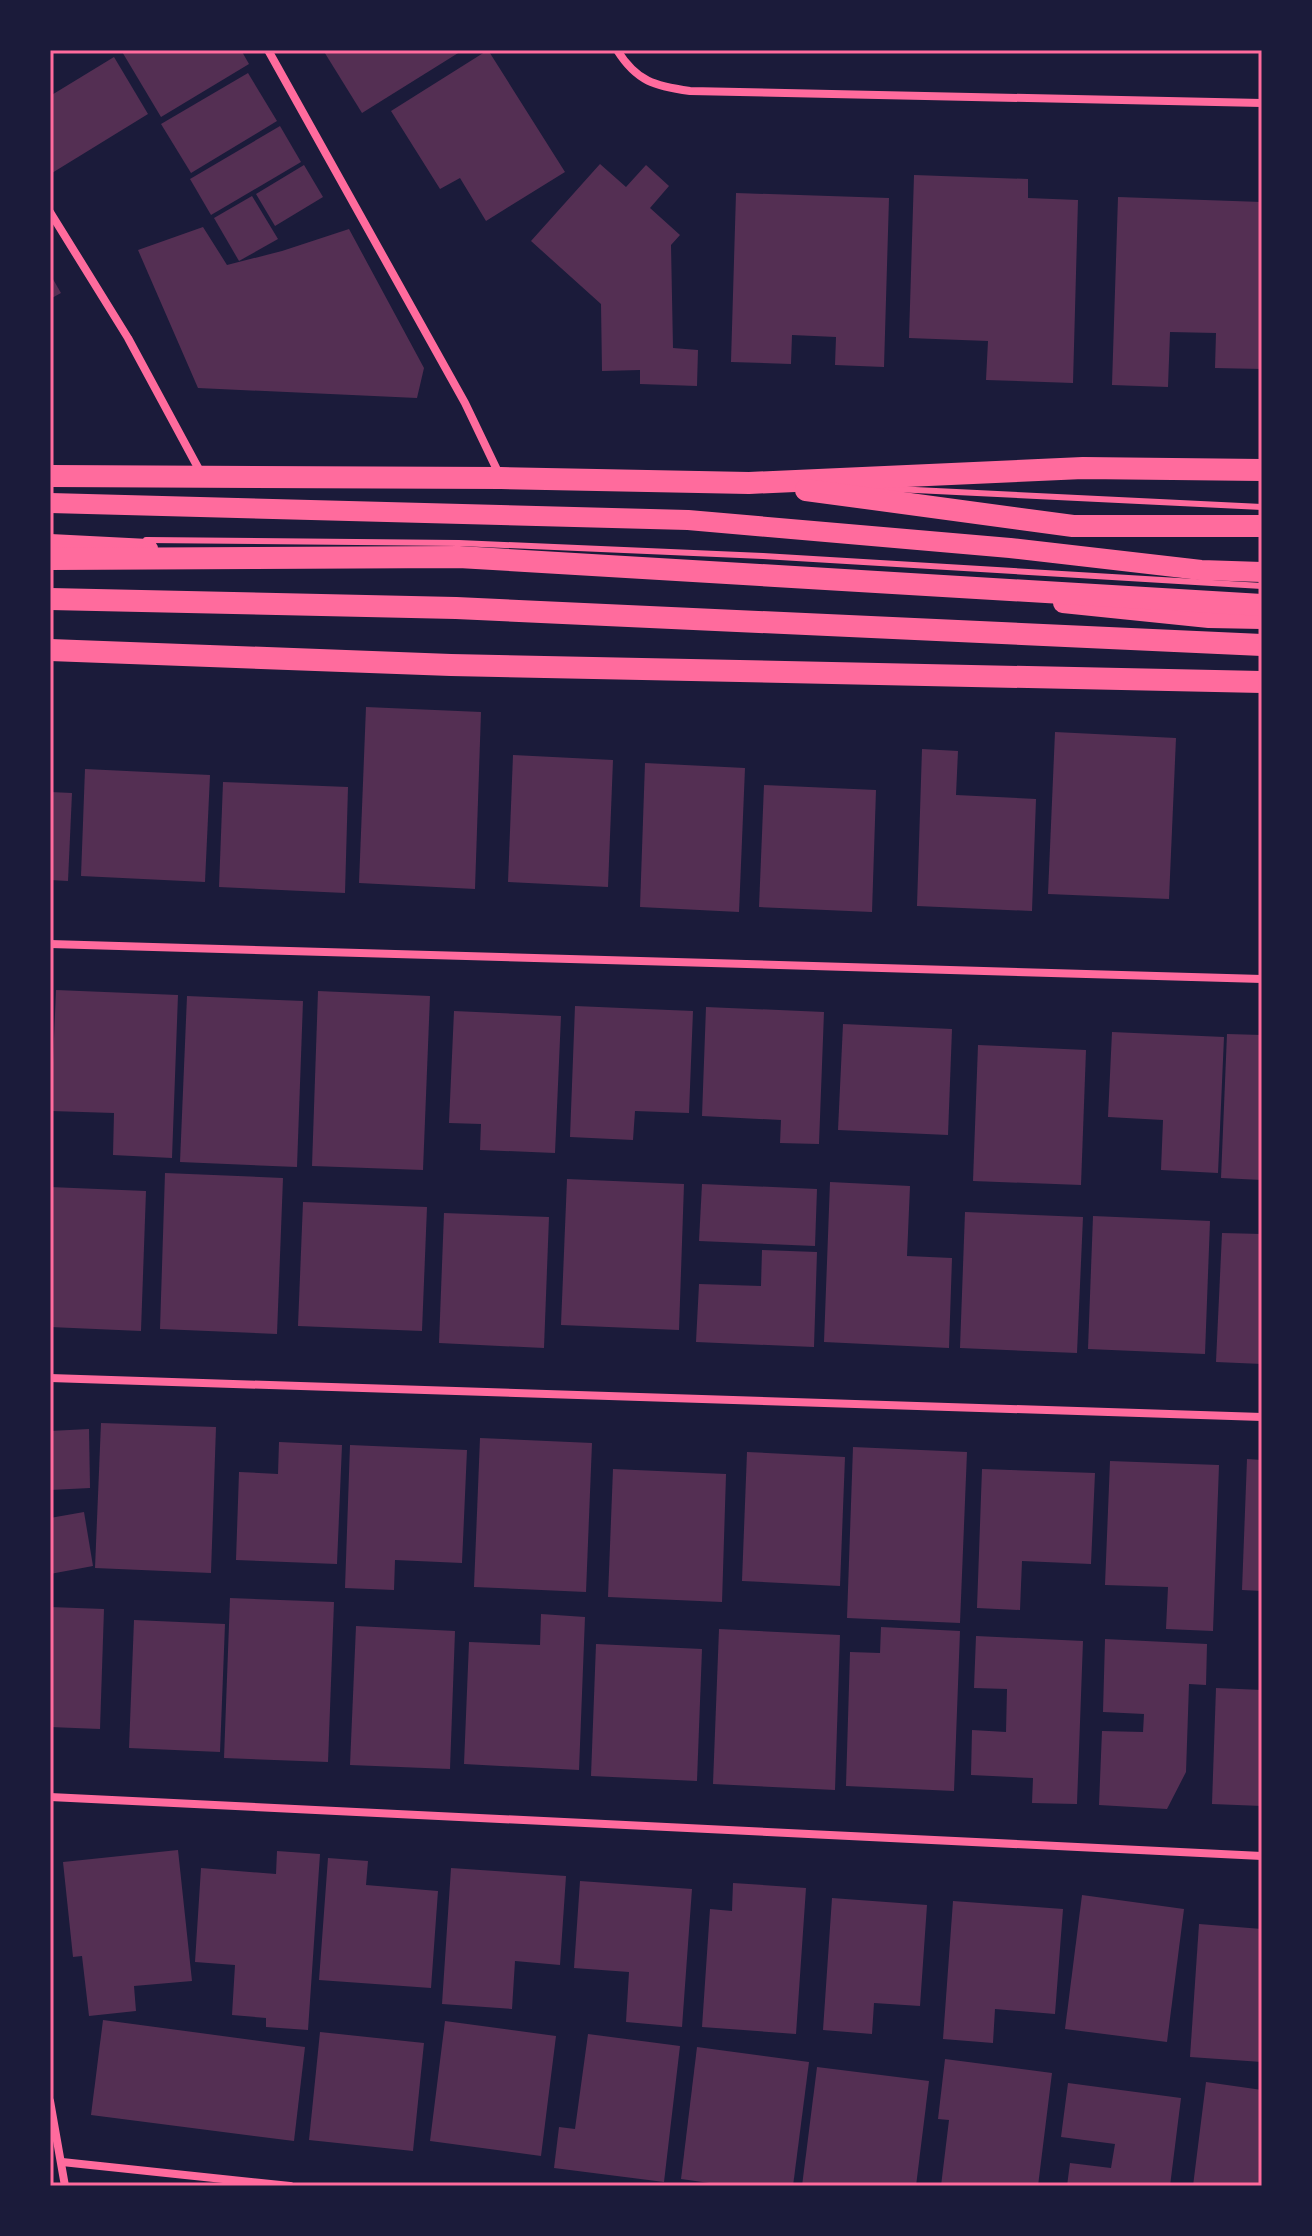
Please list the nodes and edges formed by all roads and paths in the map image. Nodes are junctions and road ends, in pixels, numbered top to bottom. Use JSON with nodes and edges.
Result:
{"nodes":[{"id":1,"x":268,"y":50,"type":"edge"},
{"id":2,"x":617,"y":50,"type":"edge"},
{"id":3,"x":1262,"y":103,"type":"edge"},
{"id":4,"x":50,"y":212,"type":"edge"},
{"id":5,"x":1262,"y":470,"type":"edge"},
{"id":6,"x":203,"y":475,"type":"junction"},
{"id":7,"x":50,"y":476,"type":"edge"},
{"id":8,"x":501,"y":478,"type":"junction"},
{"id":9,"x":749,"y":483,"type":"junction"},
{"id":10,"x":50,"y":503,"type":"edge"},
{"id":11,"x":1262,"y":507,"type":"edge"},
{"id":12,"x":1262,"y":526,"type":"edge"},
{"id":13,"x":129,"y":539,"type":"dead end"},
{"id":14,"x":144,"y":540,"type":"dead end"},
{"id":15,"x":50,"y":541,"type":"edge"},
{"id":16,"x":50,"y":559,"type":"edge"},
{"id":17,"x":1262,"y":572,"type":"edge"},
{"id":18,"x":1262,"y":586,"type":"edge"},
{"id":19,"x":50,"y":599,"type":"edge"},
{"id":20,"x":1262,"y":605,"type":"edge"},
{"id":21,"x":1262,"y":619,"type":"edge"},
{"id":22,"x":1262,"y":645,"type":"edge"},
{"id":23,"x":50,"y":650,"type":"edge"},
{"id":24,"x":1262,"y":682,"type":"edge"},
{"id":25,"x":50,"y":944,"type":"edge"},
{"id":26,"x":1262,"y":979,"type":"edge"},
{"id":27,"x":50,"y":1378,"type":"edge"},
{"id":28,"x":1262,"y":1417,"type":"edge"},
{"id":29,"x":50,"y":1797,"type":"edge"},
{"id":30,"x":1262,"y":1856,"type":"edge"},
{"id":31,"x":50,"y":2101,"type":"edge"},
{"id":32,"x":62,"y":2162,"type":"junction"},
{"id":33,"x":65,"y":2186,"type":"edge"},
{"id":34,"x":290,"y":2186,"type":"edge"}],
"edges":[{"from":1,"to":8,"type":"street"},
{"from":2,"to":3,"type":"street"},
{"from":4,"to":6,"type":"street"},
{"from":5,"to":9,"type":"highway"},
{"from":6,"to":7,"type":"highway"},
{"from":6,"to":8,"type":"highway"},
{"from":8,"to":9,"type":"highway"},
{"from":9,"to":11,"type":"lane"},
{"from":9,"to":12,"type":"highway"},
{"from":10,"to":17,"type":"main road"},
{"from":13,"to":15,"type":"lane"},
{"from":14,"to":18,"type":"lane"},
{"from":15,"to":21,"type":"main road"},
{"from":16,"to":20,"type":"highway"},
{"from":19,"to":22,"type":"highway"},
{"from":23,"to":24,"type":"highway"},
{"from":25,"to":26,"type":"street"},
{"from":27,"to":28,"type":"street"},
{"from":29,"to":30,"type":"street"},
{"from":31,"to":32,"type":"street"},
{"from":32,"to":33,"type":"street"},
{"from":32,"to":34,"type":"street"}]}
